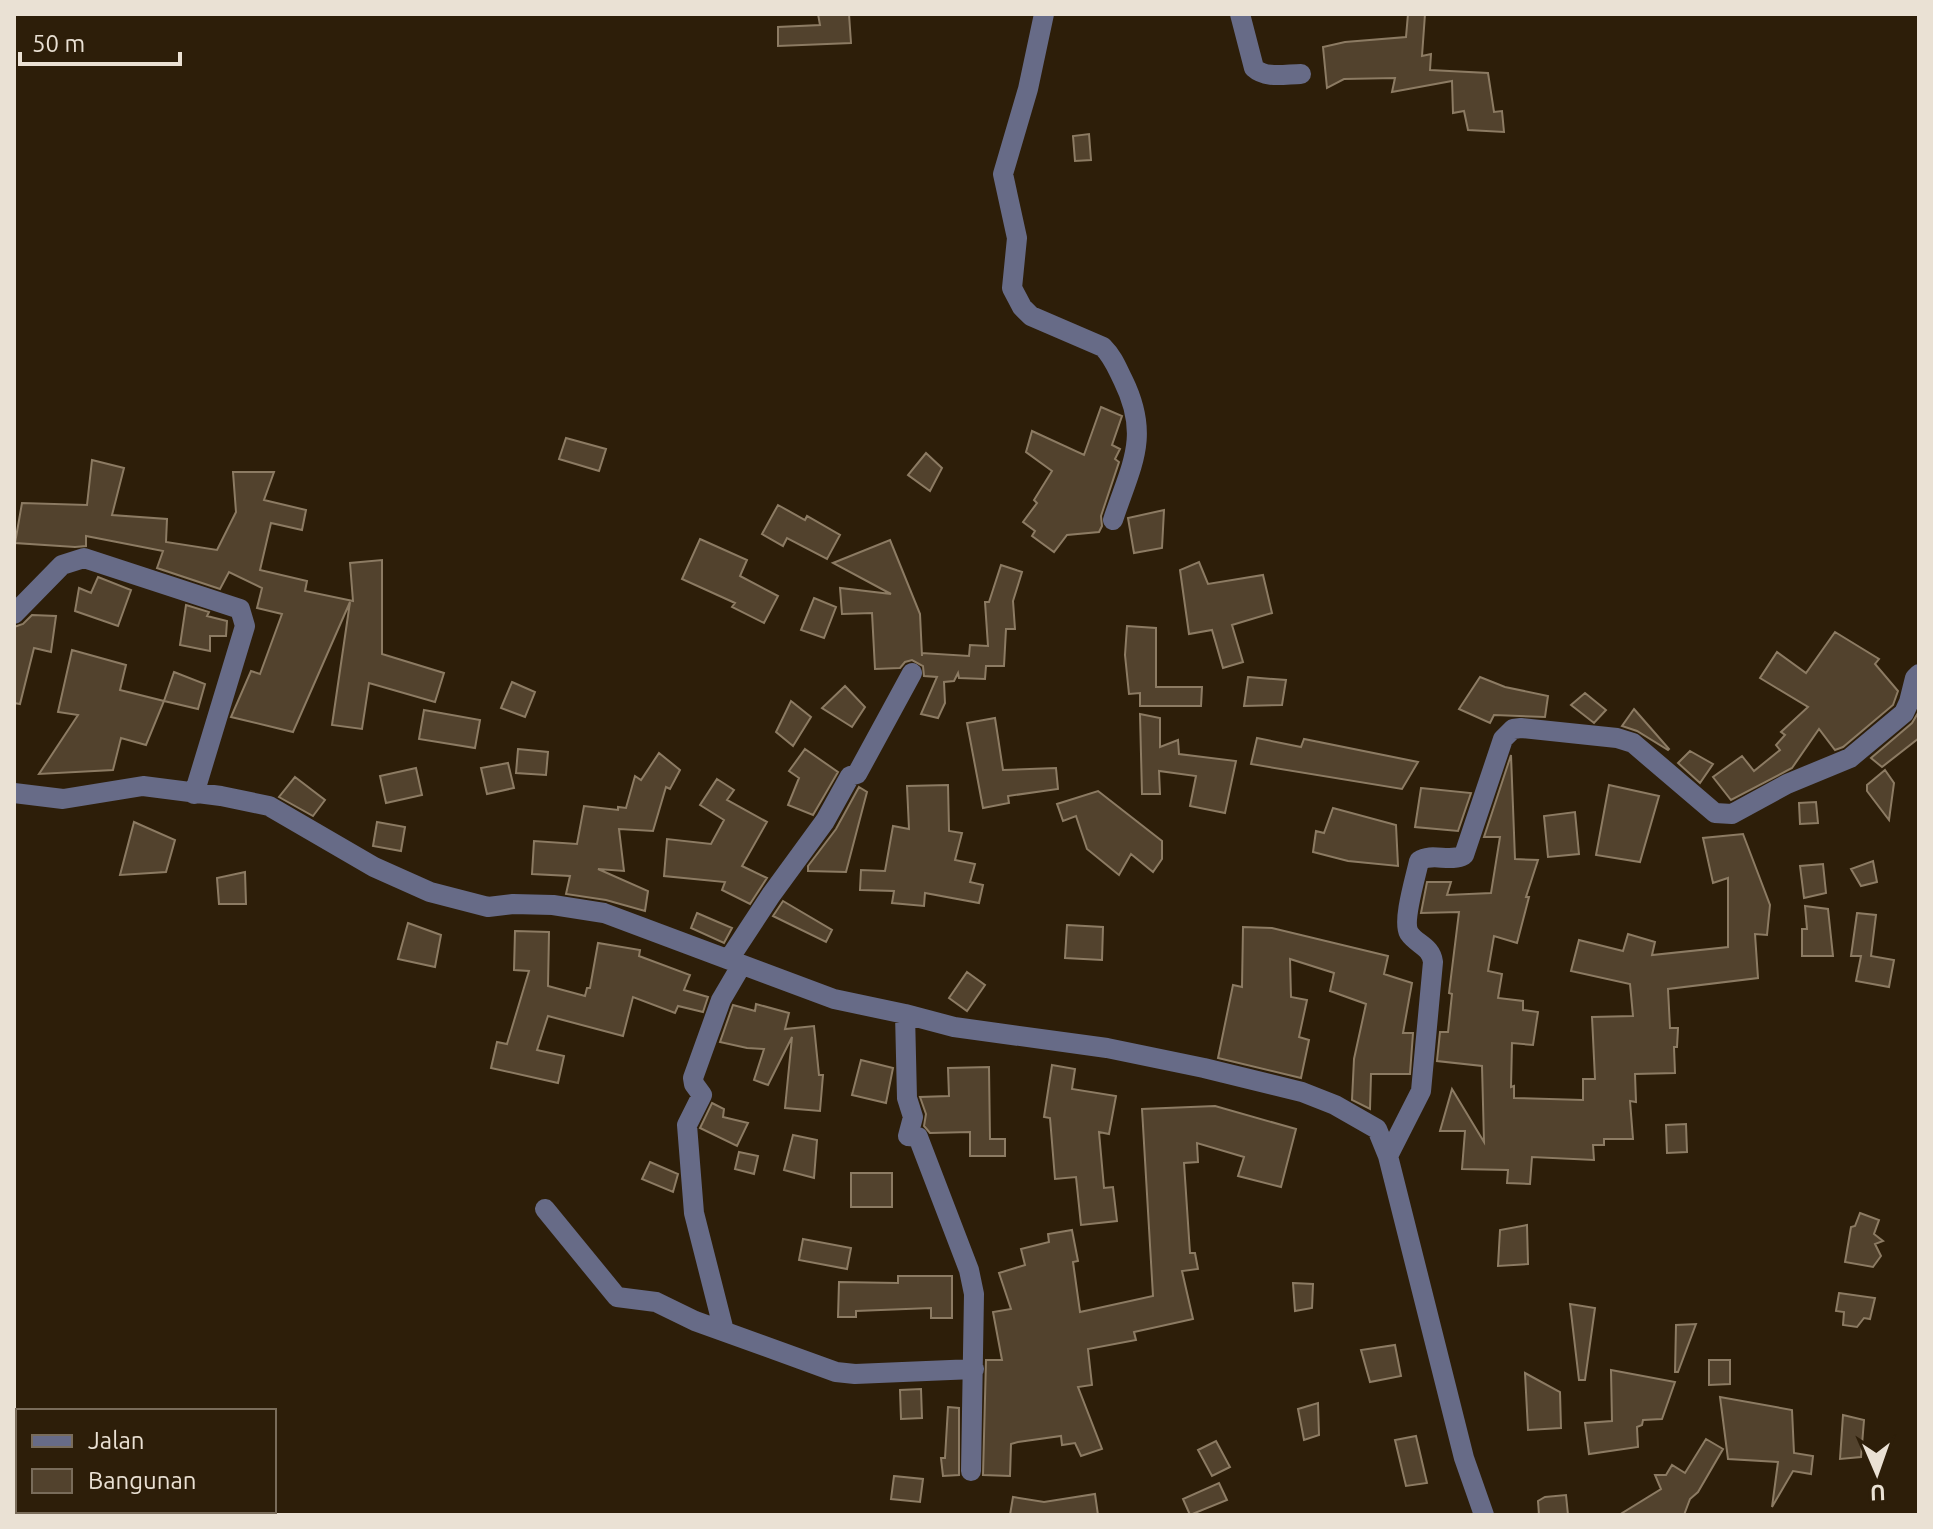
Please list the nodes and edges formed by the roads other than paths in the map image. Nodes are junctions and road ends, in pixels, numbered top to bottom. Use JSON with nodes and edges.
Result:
{"nodes":[{"id":1,"x":1044,"y":14,"type":"edge"},
{"id":2,"x":1240,"y":14,"type":"edge"},
{"id":3,"x":1301,"y":74,"type":"dead end"},
{"id":4,"x":1113,"y":520,"type":"dead end"},
{"id":5,"x":14,"y":614,"type":"edge"},
{"id":6,"x":912,"y":673,"type":"dead end"},
{"id":7,"x":1919,"y":674,"type":"edge"},
{"id":8,"x":14,"y":793,"type":"edge"},
{"id":9,"x":194,"y":794,"type":"junction"},
{"id":10,"x":735,"y":963,"type":"junction"},
{"id":11,"x":905,"y":1014,"type":"junction"},
{"id":12,"x":1388,"y":1156,"type":"junction"},
{"id":13,"x":545,"y":1209,"type":"dead end"},
{"id":14,"x":724,"y":1331,"type":"junction"},
{"id":15,"x":974,"y":1369,"type":"junction"},
{"id":16,"x":971,"y":1471,"type":"dead end"},
{"id":17,"x":1484,"y":1515,"type":"edge"}],
"edges":[{"from":1,"to":4,"type":"street"},
{"from":2,"to":3,"type":"street"},
{"from":5,"to":9,"type":"street"},
{"from":6,"to":10,"type":"street"},
{"from":7,"to":12,"type":"street"},
{"from":8,"to":9,"type":"street"},
{"from":9,"to":10,"type":"street"},
{"from":10,"to":11,"type":"street"},
{"from":10,"to":14,"type":"street"},
{"from":11,"to":12,"type":"street"},
{"from":11,"to":15,"type":"street"},
{"from":12,"to":17,"type":"street"},
{"from":13,"to":14,"type":"street"},
{"from":14,"to":15,"type":"street"},
{"from":15,"to":16,"type":"street"}]}
